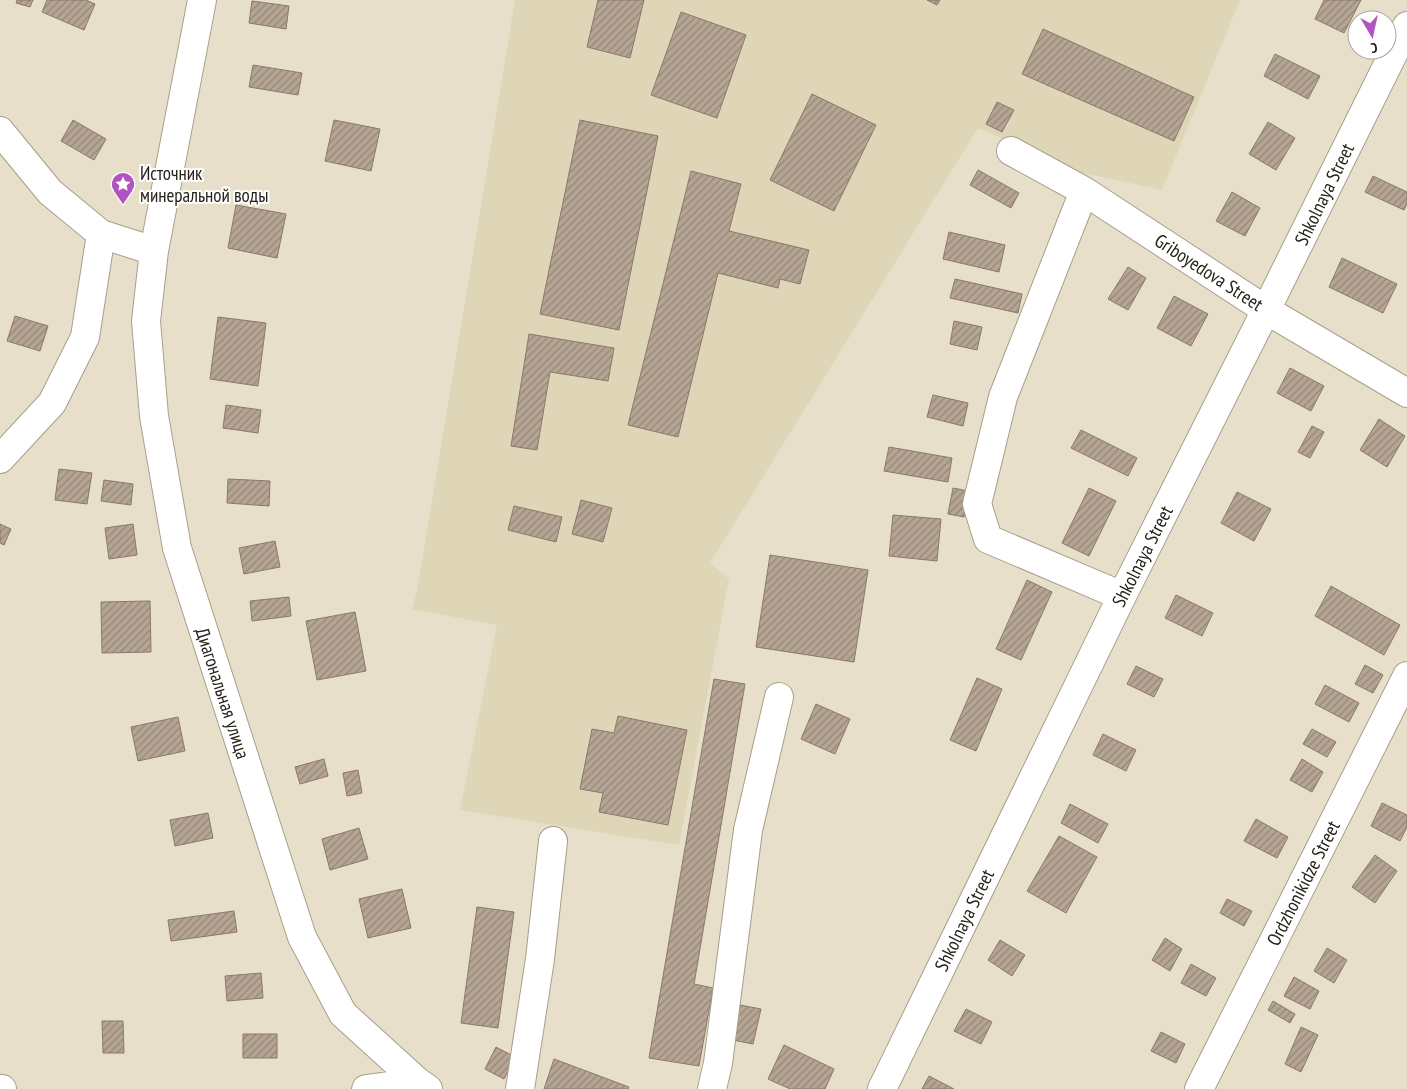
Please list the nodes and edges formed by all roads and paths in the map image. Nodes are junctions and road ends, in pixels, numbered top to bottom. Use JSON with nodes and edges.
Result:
{"nodes":[{"id":1,"x":202,"y":0,"type":"edge"},
{"id":2,"x":1407,"y":26,"type":"edge"},
{"id":3,"x":0,"y":132,"type":"edge"},
{"id":4,"x":1011,"y":151,"type":"dead end"},
{"id":5,"x":1084,"y":191,"type":"junction"},
{"id":6,"x":101,"y":234,"type":"junction"},
{"id":7,"x":154,"y":251,"type":"junction"},
{"id":8,"x":1266,"y":310,"type":"junction"},
{"id":9,"x":1407,"y":393,"type":"edge"},
{"id":10,"x":0,"y":459,"type":"edge"},
{"id":11,"x":1122,"y":596,"type":"junction"},
{"id":12,"x":1407,"y":676,"type":"edge"},
{"id":13,"x":779,"y":697,"type":"dead end"},
{"id":14,"x":553,"y":841,"type":"dead end"},
{"id":15,"x":421,"y":1087,"type":"edge"},
{"id":16,"x":366,"y":1089,"type":"edge"},
{"id":17,"x":520,"y":1089,"type":"edge"},
{"id":18,"x":712,"y":1089,"type":"edge"},
{"id":19,"x":882,"y":1089,"type":"edge"},
{"id":20,"x":1199,"y":1089,"type":"edge"}],
"edges":[{"from":1,"to":7,"type":"street","name":"Диагональная улица"},
{"from":2,"to":8,"type":"street","name":"Shkolnaya Street"},
{"from":3,"to":6,"type":"street"},
{"from":4,"to":5,"type":"street","name":"Griboyedova Street"},
{"from":5,"to":8,"type":"street","name":"Griboyedova Street"},
{"from":5,"to":11,"type":"street"},
{"from":6,"to":7,"type":"street"},
{"from":6,"to":10,"type":"street"},
{"from":7,"to":15,"type":"street","name":"Диагональная улица"},
{"from":8,"to":9,"type":"street","name":"Griboyedova Street"},
{"from":8,"to":11,"type":"street","name":"Shkolnaya Street"},
{"from":11,"to":19,"type":"street","name":"Shkolnaya Street"},
{"from":12,"to":20,"type":"street","name":"Ordzhonikidze Street"},
{"from":13,"to":18,"type":"street"},
{"from":14,"to":17,"type":"street"},
{"from":15,"to":16,"type":"street"}]}
